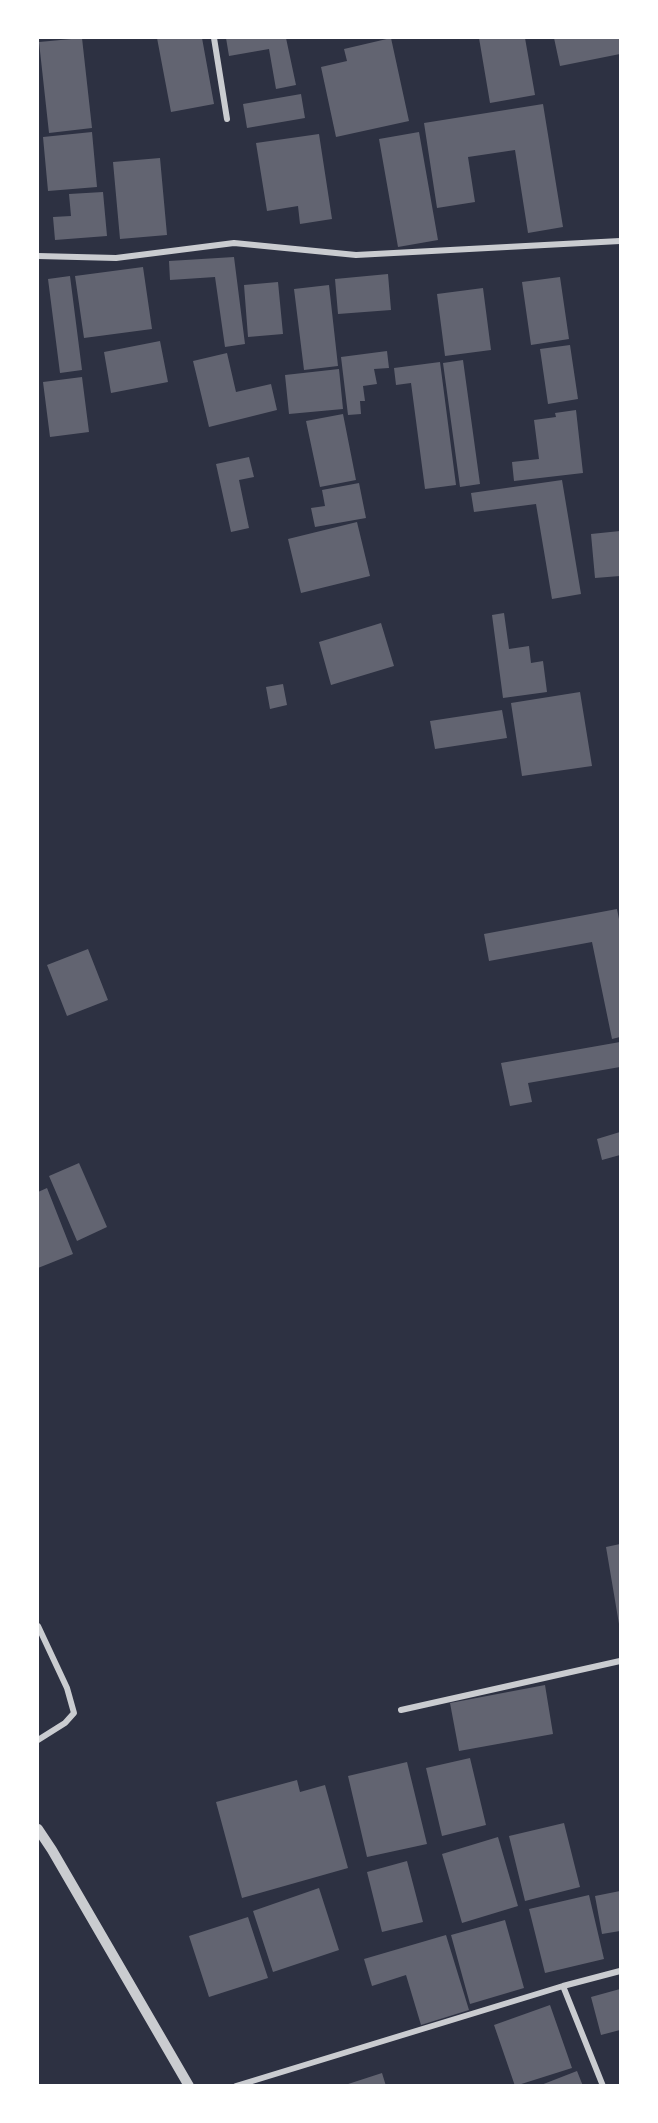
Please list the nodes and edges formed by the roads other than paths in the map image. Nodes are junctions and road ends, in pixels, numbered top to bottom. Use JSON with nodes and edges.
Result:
{"nodes":[{"id":1,"x":214,"y":38,"type":"edge"},
{"id":2,"x":226,"y":119,"type":"dead end"},
{"id":3,"x":621,"y":241,"type":"edge"},
{"id":4,"x":38,"y":256,"type":"edge"},
{"id":5,"x":38,"y":1626,"type":"edge"},
{"id":6,"x":621,"y":1661,"type":"edge"},
{"id":7,"x":401,"y":1710,"type":"dead end"},
{"id":8,"x":38,"y":1740,"type":"edge"},
{"id":9,"x":38,"y":1829,"type":"edge"},
{"id":10,"x":621,"y":1971,"type":"edge"},
{"id":11,"x":563,"y":1986,"type":"junction"},
{"id":12,"x":189,"y":2085,"type":"edge"},
{"id":13,"x":236,"y":2085,"type":"edge"},
{"id":14,"x":603,"y":2085,"type":"edge"}],
"edges":[{"from":1,"to":2,"type":"street"},
{"from":3,"to":4,"type":"street"},
{"from":5,"to":8,"type":"street"},
{"from":6,"to":7,"type":"street"},
{"from":9,"to":12,"type":"street"},
{"from":10,"to":11,"type":"street"},
{"from":11,"to":13,"type":"street"},
{"from":11,"to":14,"type":"street"}]}
